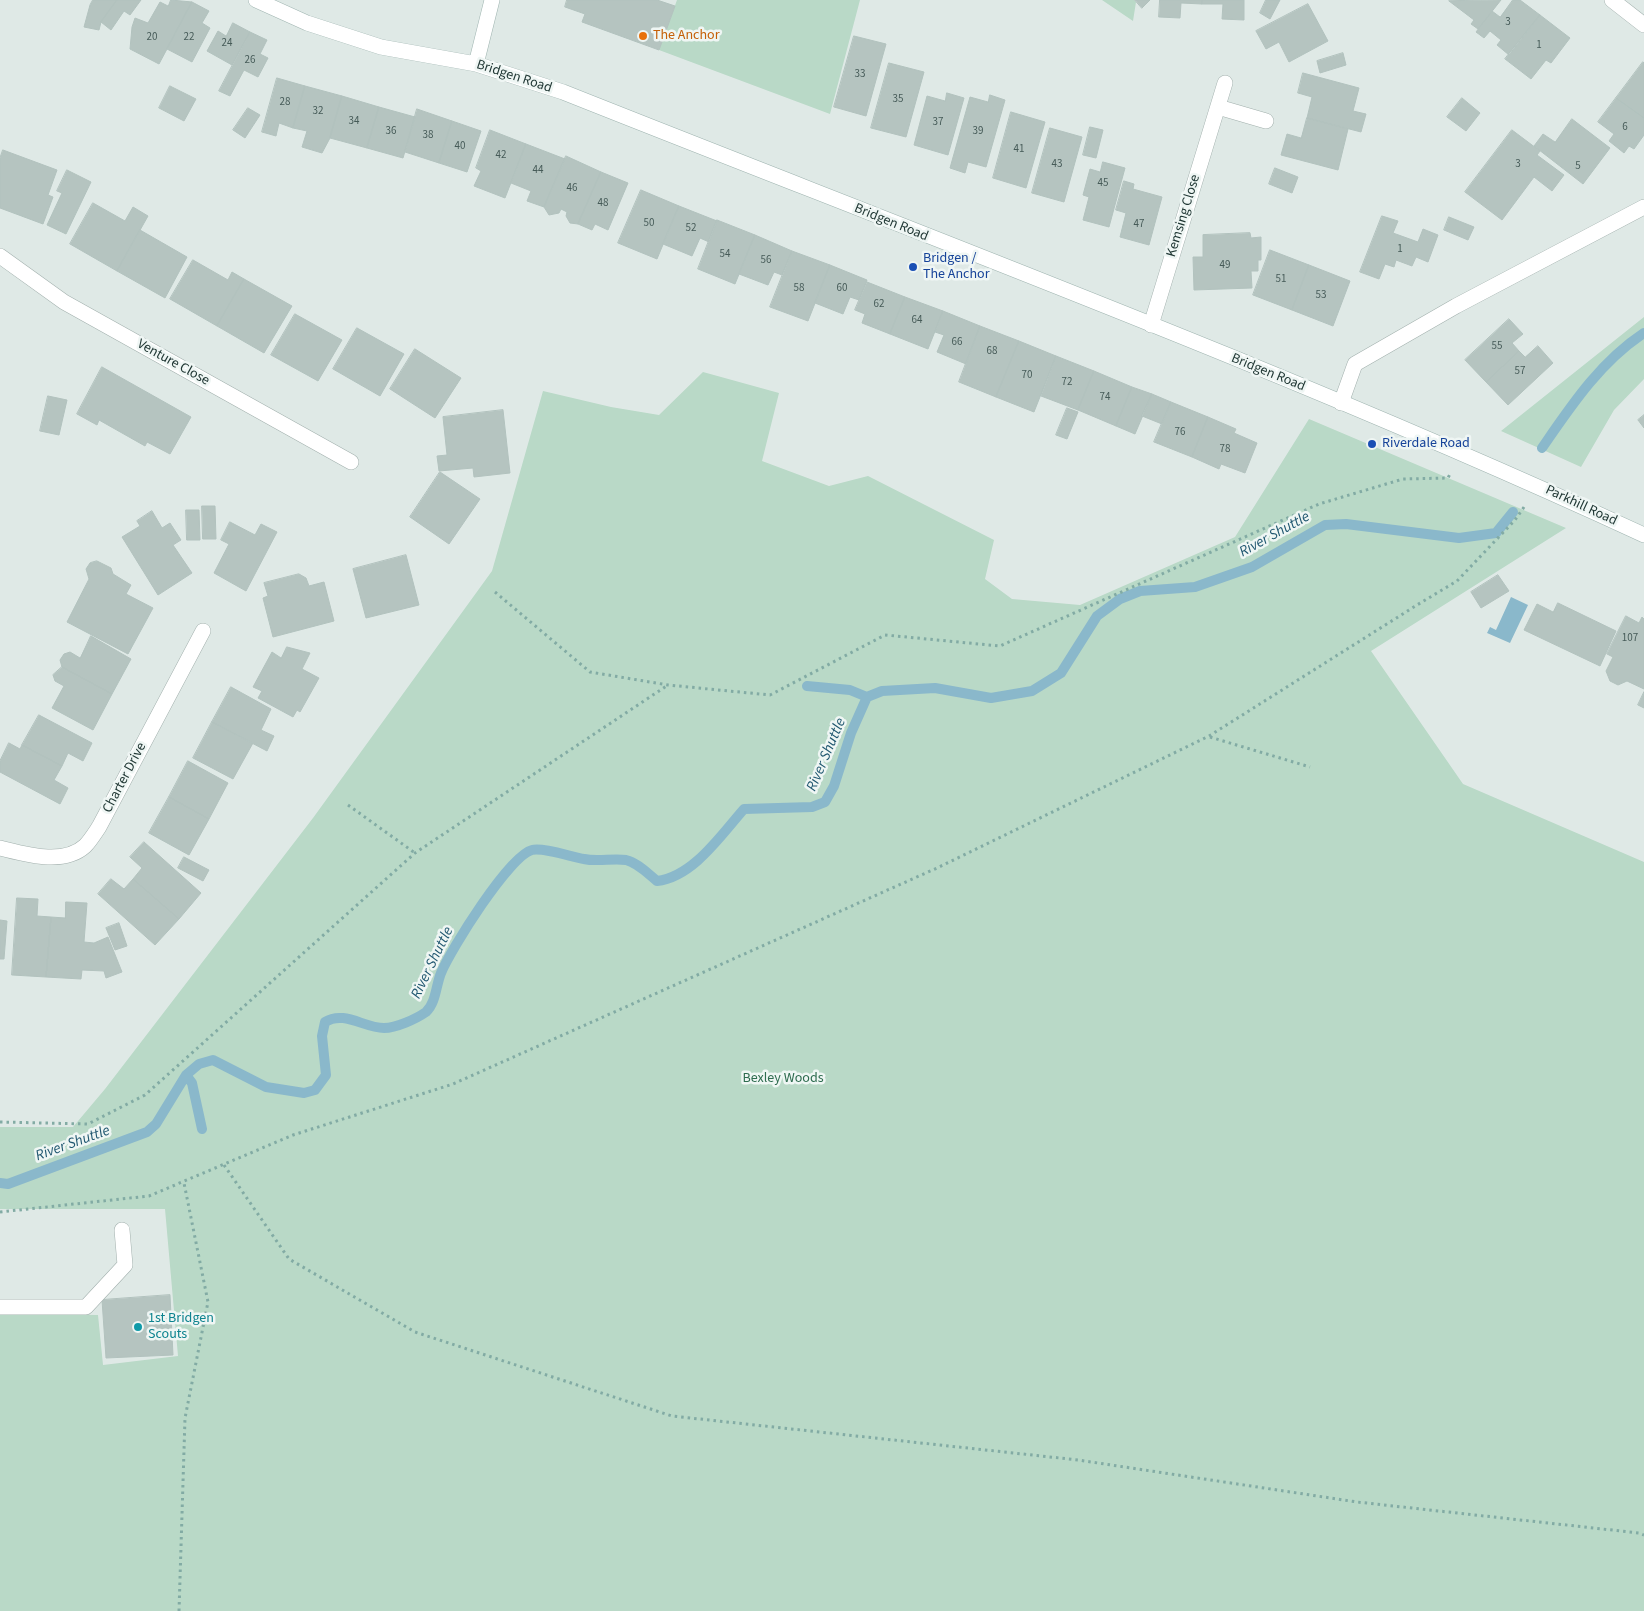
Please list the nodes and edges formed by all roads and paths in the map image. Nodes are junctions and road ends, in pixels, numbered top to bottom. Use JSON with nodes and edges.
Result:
{"nodes":[{"id":1,"x":256,"y":0,"type":"edge"},
{"id":2,"x":492,"y":0,"type":"edge"},
{"id":3,"x":1612,"y":0,"type":"edge"},
{"id":4,"x":1644,"y":25,"type":"edge"},
{"id":5,"x":476,"y":64,"type":"junction"},
{"id":6,"x":1225,"y":83,"type":"dead end"},
{"id":7,"x":1218,"y":106,"type":"junction"},
{"id":8,"x":1266,"y":121,"type":"dead end"},
{"id":9,"x":1644,"y":207,"type":"edge"},
{"id":10,"x":0,"y":256,"type":"edge"},
{"id":11,"x":1151,"y":325,"type":"junction"},
{"id":12,"x":1341,"y":403,"type":"junction"},
{"id":13,"x":1460,"y":453,"type":"junction"},
{"id":14,"x":351,"y":462,"type":"dead end"},
{"id":15,"x":1517,"y":478,"type":"joint"},
{"id":16,"x":1522,"y":510,"type":"dead end"},
{"id":17,"x":1644,"y":535,"type":"edge"},
{"id":18,"x":495,"y":592,"type":"dead end"},
{"id":19,"x":203,"y":631,"type":"dead end"},
{"id":20,"x":668,"y":685,"type":"junction"},
{"id":21,"x":1209,"y":736,"type":"junction"},
{"id":22,"x":1310,"y":767,"type":"dead end"},
{"id":23,"x":348,"y":805,"type":"dead end"},
{"id":24,"x":0,"y":848,"type":"edge"},
{"id":25,"x":415,"y":853,"type":"junction"},
{"id":26,"x":0,"y":1122,"type":"edge"},
{"id":27,"x":224,"y":1165,"type":"junction"},
{"id":28,"x":184,"y":1183,"type":"junction"},
{"id":29,"x":0,"y":1212,"type":"edge"},
{"id":30,"x":122,"y":1230,"type":"dead end"},
{"id":31,"x":0,"y":1307,"type":"edge"},
{"id":32,"x":1644,"y":1535,"type":"edge"},
{"id":33,"x":179,"y":1611,"type":"edge"}],
"edges":[{"from":1,"to":5,"type":"street","name":"Bridgen Road"},
{"from":2,"to":5,"type":"street"},
{"from":3,"to":4,"type":"street"},
{"from":5,"to":11,"type":"street","name":"Bridgen Road"},
{"from":6,"to":7,"type":"street","name":"Kemsing Close"},
{"from":7,"to":8,"type":"street"},
{"from":7,"to":11,"type":"street","name":"Kemsing Close"},
{"from":9,"to":12,"type":"street"},
{"from":10,"to":14,"type":"street","name":"Venture Close"},
{"from":11,"to":12,"type":"street","name":"Bridgen Road"},
{"from":12,"to":13,"type":"street","name":"Bridgen Road"},
{"from":13,"to":15,"type":"street","name":"Bridgen Road"},
{"from":13,"to":20,"type":"path"},
{"from":15,"to":17,"type":"street","name":"Parkhill Road"},
{"from":16,"to":21,"type":"path"},
{"from":18,"to":20,"type":"path"},
{"from":19,"to":24,"type":"street","name":"Charter Drive"},
{"from":20,"to":25,"type":"path"},
{"from":21,"to":22,"type":"path"},
{"from":21,"to":27,"type":"path"},
{"from":23,"to":25,"type":"path"},
{"from":25,"to":26,"type":"path"},
{"from":27,"to":28,"type":"path"},
{"from":27,"to":32,"type":"path"},
{"from":28,"to":29,"type":"path"},
{"from":28,"to":33,"type":"path"},
{"from":30,"to":31,"type":"street"}]}
